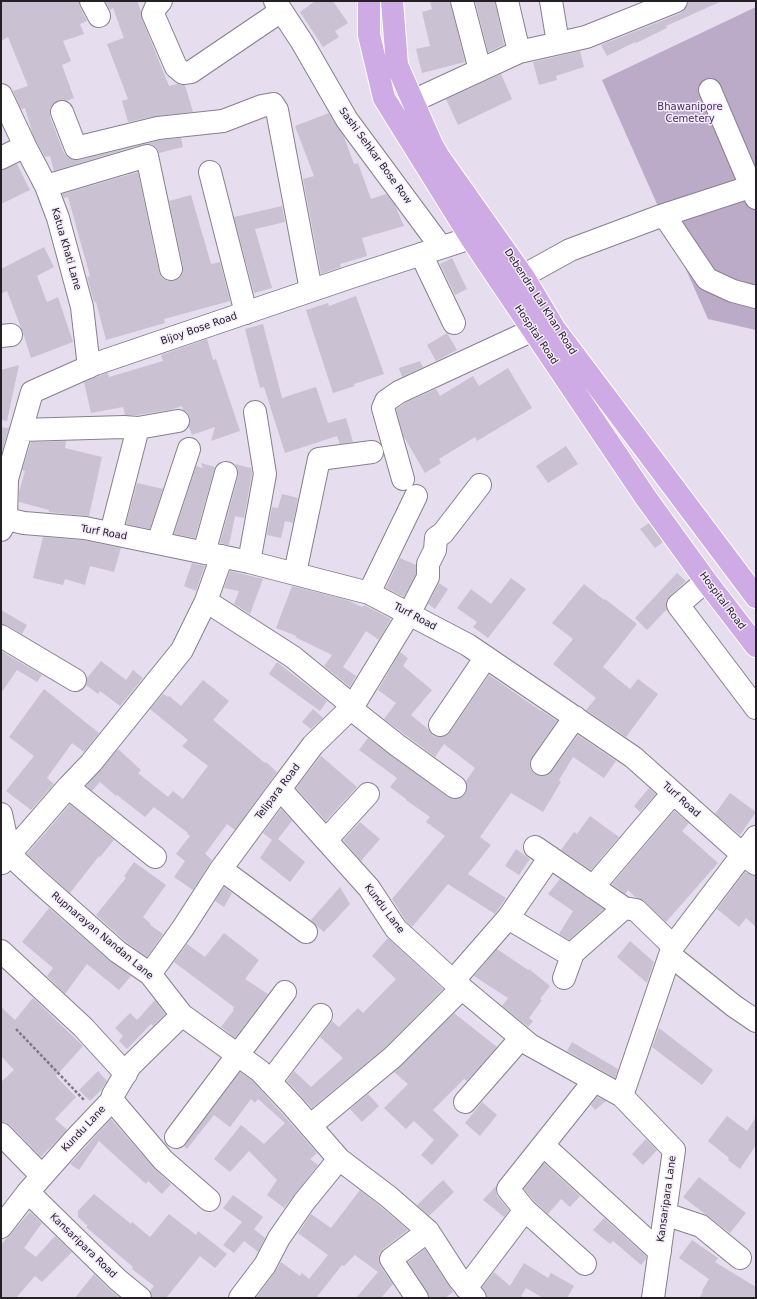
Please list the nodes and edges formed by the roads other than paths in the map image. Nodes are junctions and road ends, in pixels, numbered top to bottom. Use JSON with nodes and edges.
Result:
{"nodes":[{"id":1,"x":161,"y":1,"type":"edge"},
{"id":2,"x":369,"y":1,"type":"edge"},
{"id":3,"x":392,"y":1,"type":"edge"},
{"id":4,"x":462,"y":1,"type":"edge"},
{"id":5,"x":507,"y":1,"type":"edge"},
{"id":6,"x":551,"y":1,"type":"edge"},
{"id":7,"x":676,"y":1,"type":"edge"},
{"id":8,"x":278,"y":6,"type":"edge"},
{"id":9,"x":558,"y":43,"type":"junction"},
{"id":10,"x":519,"y":52,"type":"junction"},
{"id":11,"x":480,"y":70,"type":"junction"},
{"id":12,"x":710,"y":90,"type":"dead end"},
{"id":13,"x":1,"y":95,"type":"edge"},
{"id":14,"x":413,"y":101,"type":"junction"},
{"id":15,"x":62,"y":112,"type":"dead end"},
{"id":16,"x":109,"y":139,"type":"junction"},
{"id":17,"x":25,"y":146,"type":"junction"},
{"id":18,"x":1,"y":158,"type":"edge"},
{"id":19,"x":114,"y":166,"type":"junction"},
{"id":20,"x":210,"y":172,"type":"dead end"},
{"id":21,"x":46,"y":186,"type":"junction"},
{"id":22,"x":754,"y":189,"type":"edge"},
{"id":23,"x":664,"y":215,"type":"junction"},
{"id":24,"x":492,"y":231,"type":"junction"},
{"id":25,"x":471,"y":238,"type":"junction"},
{"id":26,"x":431,"y":251,"type":"junction"},
{"id":27,"x":171,"y":269,"type":"dead end"},
{"id":28,"x":523,"y":276,"type":"junction"},
{"id":29,"x":311,"y":290,"type":"junction"},
{"id":30,"x":756,"y":297,"type":"edge"},
{"id":31,"x":246,"y":313,"type":"junction"},
{"id":32,"x":454,"y":323,"type":"dead end"},
{"id":33,"x":533,"y":330,"type":"junction"},
{"id":34,"x":89,"y":367,"type":"junction"},
{"id":35,"x":254,"y":412,"type":"dead end"},
{"id":36,"x":178,"y":421,"type":"dead end"},
{"id":37,"x":138,"y":428,"type":"junction"},
{"id":38,"x":20,"y":430,"type":"junction"},
{"id":39,"x":189,"y":450,"type":"dead end"},
{"id":40,"x":372,"y":452,"type":"dead end"},
{"id":41,"x":226,"y":473,"type":"dead end"},
{"id":42,"x":403,"y":479,"type":"dead end"},
{"id":43,"x":480,"y":485,"type":"dead end"},
{"id":44,"x":416,"y":496,"type":"dead end"},
{"id":45,"x":3,"y":522,"type":"edge"},
{"id":46,"x":111,"y":534,"type":"junction"},
{"id":47,"x":158,"y":543,"type":"junction"},
{"id":48,"x":213,"y":555,"type":"junction"},
{"id":49,"x":249,"y":562,"type":"junction"},
{"id":50,"x":295,"y":573,"type":"junction"},
{"id":51,"x":706,"y":581,"type":"junction"},
{"id":52,"x":369,"y":593,"type":"junction"},
{"id":53,"x":756,"y":597,"type":"edge"},
{"id":54,"x":206,"y":601,"type":"junction"},
{"id":55,"x":410,"y":614,"type":"junction"},
{"id":56,"x":1,"y":636,"type":"edge"},
{"id":57,"x":756,"y":646,"type":"edge"},
{"id":58,"x":486,"y":658,"type":"junction"},
{"id":59,"x":75,"y":680,"type":"dead end"},
{"id":60,"x":352,"y":707,"type":"junction"},
{"id":61,"x":756,"y":708,"type":"edge"},
{"id":62,"x":574,"y":717,"type":"junction"},
{"id":63,"x":440,"y":726,"type":"dead end"},
{"id":64,"x":542,"y":764,"type":"dead end"},
{"id":65,"x":455,"y":787,"type":"dead end"},
{"id":66,"x":68,"y":788,"type":"junction"},
{"id":67,"x":280,"y":789,"type":"junction"},
{"id":68,"x":674,"y":793,"type":"junction"},
{"id":69,"x":368,"y":794,"type":"dead end"},
{"id":70,"x":1,"y":814,"type":"edge"},
{"id":71,"x":756,"y":837,"type":"edge"},
{"id":72,"x":326,"y":840,"type":"junction"},
{"id":73,"x":155,"y":857,"type":"dead end"},
{"id":74,"x":5,"y":859,"type":"edge"},
{"id":75,"x":749,"y":860,"type":"edge"},
{"id":76,"x":221,"y":869,"type":"junction"},
{"id":77,"x":593,"y":887,"type":"junction"},
{"id":78,"x":624,"y":908,"type":"junction"},
{"id":79,"x":508,"y":918,"type":"junction"},
{"id":80,"x":306,"y":932,"type":"dead end"},
{"id":81,"x":672,"y":950,"type":"junction"},
{"id":82,"x":1,"y":951,"type":"edge"},
{"id":83,"x":572,"y":956,"type":"junction"},
{"id":84,"x":150,"y":974,"type":"junction"},
{"id":85,"x":564,"y":978,"type":"dead end"},
{"id":86,"x":458,"y":984,"type":"junction"},
{"id":87,"x":285,"y":992,"type":"dead end"},
{"id":88,"x":182,"y":1015,"type":"junction"},
{"id":89,"x":321,"y":1015,"type":"dead end"},
{"id":90,"x":756,"y":1020,"type":"edge"},
{"id":91,"x":521,"y":1038,"type":"junction"},
{"id":92,"x":238,"y":1055,"type":"junction"},
{"id":93,"x":126,"y":1074,"type":"junction"},
{"id":94,"x":594,"y":1081,"type":"junction"},
{"id":95,"x":270,"y":1082,"type":"junction"},
{"id":96,"x":622,"y":1096,"type":"junction"},
{"id":97,"x":465,"y":1102,"type":"dead end"},
{"id":98,"x":105,"y":1107,"type":"junction"},
{"id":99,"x":310,"y":1126,"type":"junction"},
{"id":100,"x":1,"y":1134,"type":"edge"},
{"id":101,"x":176,"y":1137,"type":"dead end"},
{"id":102,"x":542,"y":1145,"type":"junction"},
{"id":103,"x":339,"y":1159,"type":"junction"},
{"id":104,"x":42,"y":1176,"type":"junction"},
{"id":105,"x":28,"y":1192,"type":"junction"},
{"id":106,"x":209,"y":1200,"type":"dead end"},
{"id":107,"x":525,"y":1210,"type":"junction"},
{"id":108,"x":665,"y":1214,"type":"junction"},
{"id":109,"x":1,"y":1226,"type":"edge"},
{"id":110,"x":428,"y":1231,"type":"junction"},
{"id":111,"x":660,"y":1252,"type":"junction"},
{"id":112,"x":740,"y":1258,"type":"dead end"},
{"id":113,"x":585,"y":1264,"type":"dead end"},
{"id":114,"x":470,"y":1293,"type":"edge"},
{"id":115,"x":140,"y":1298,"type":"edge"},
{"id":116,"x":240,"y":1298,"type":"edge"},
{"id":117,"x":417,"y":1298,"type":"edge"},
{"id":118,"x":654,"y":1298,"type":"edge"}],
"edges":[{"from":1,"to":8,"type":"street"},
{"from":2,"to":25,"type":"main road","name":"Hospital Road"},
{"from":3,"to":14,"type":"main road","name":"Debendra Lal Khan Road"},
{"from":4,"to":11,"type":"street"},
{"from":5,"to":10,"type":"street"},
{"from":6,"to":9,"type":"street"},
{"from":7,"to":9,"type":"street"},
{"from":8,"to":26,"type":"street","name":"Sashi Sehkar Bose Row"},
{"from":9,"to":10,"type":"street"},
{"from":10,"to":11,"type":"street"},
{"from":11,"to":14,"type":"street"},
{"from":12,"to":22,"type":"street"},
{"from":13,"to":17,"type":"street","name":"Katua Khati Lane"},
{"from":14,"to":24,"type":"main road","name":"Debendra Lal Khan Road"},
{"from":15,"to":16,"type":"street"},
{"from":16,"to":19,"type":"street"},
{"from":16,"to":29,"type":"street"},
{"from":17,"to":18,"type":"street"},
{"from":17,"to":21,"type":"street","name":"Katua Khati Lane"},
{"from":19,"to":21,"type":"street"},
{"from":19,"to":27,"type":"street"},
{"from":20,"to":31,"type":"street"},
{"from":21,"to":34,"type":"street","name":"Katua Khati Lane"},
{"from":22,"to":23,"type":"street"},
{"from":23,"to":28,"type":"street"},
{"from":23,"to":30,"type":"street"},
{"from":24,"to":25,"type":"street","name":"Bijoy Bose Road"},
{"from":24,"to":28,"type":"main road","name":"Debendra Lal Khan Road"},
{"from":25,"to":26,"type":"street","name":"Bijoy Bose Road"},
{"from":25,"to":33,"type":"main road","name":"Hospital Road"},
{"from":26,"to":29,"type":"street","name":"Bijoy Bose Road"},
{"from":26,"to":32,"type":"street","name":"Sashi Sehkar Bose Row"},
{"from":28,"to":53,"type":"main road","name":"Debendra Lal Khan Road"},
{"from":29,"to":31,"type":"street","name":"Bijoy Bose Road"},
{"from":31,"to":34,"type":"street","name":"Bijoy Bose Road"},
{"from":33,"to":42,"type":"street"},
{"from":33,"to":51,"type":"main road","name":"Hospital Road"},
{"from":34,"to":38,"type":"street","name":"Bijoy Bose Road"},
{"from":35,"to":49,"type":"street"},
{"from":36,"to":37,"type":"street"},
{"from":37,"to":38,"type":"street"},
{"from":37,"to":46,"type":"street"},
{"from":38,"to":45,"type":"street","name":"Bijoy Bose Road"},
{"from":39,"to":47,"type":"street"},
{"from":40,"to":50,"type":"street"},
{"from":41,"to":48,"type":"street"},
{"from":43,"to":55,"type":"street","name":"Telipara Road"},
{"from":44,"to":52,"type":"street"},
{"from":45,"to":46,"type":"street","name":"Turf Road"},
{"from":46,"to":47,"type":"street","name":"Turf Road"},
{"from":47,"to":48,"type":"street","name":"Turf Road"},
{"from":48,"to":49,"type":"street","name":"Turf Road"},
{"from":48,"to":54,"type":"street"},
{"from":49,"to":50,"type":"street","name":"Turf Road"},
{"from":50,"to":52,"type":"street","name":"Turf Road"},
{"from":51,"to":57,"type":"main road","name":"Hospital Road"},
{"from":51,"to":61,"type":"street"},
{"from":52,"to":55,"type":"street","name":"Turf Road"},
{"from":54,"to":60,"type":"street"},
{"from":54,"to":66,"type":"street"},
{"from":55,"to":58,"type":"street","name":"Turf Road"},
{"from":55,"to":60,"type":"street","name":"Telipara Road"},
{"from":56,"to":59,"type":"street"},
{"from":58,"to":62,"type":"street","name":"Turf Road"},
{"from":58,"to":63,"type":"street"},
{"from":60,"to":65,"type":"street"},
{"from":60,"to":67,"type":"street","name":"Telipara Road"},
{"from":62,"to":64,"type":"street"},
{"from":62,"to":68,"type":"street","name":"Turf Road"},
{"from":66,"to":73,"type":"street"},
{"from":66,"to":74,"type":"street"},
{"from":67,"to":72,"type":"street","name":"Kundu Lane"},
{"from":67,"to":76,"type":"street","name":"Telipara Road"},
{"from":68,"to":75,"type":"street","name":"Turf Road"},
{"from":68,"to":77,"type":"street"},
{"from":69,"to":72,"type":"street"},
{"from":70,"to":74,"type":"street"},
{"from":71,"to":75,"type":"street"},
{"from":72,"to":86,"type":"street","name":"Kundu Lane"},
{"from":74,"to":84,"type":"street","name":"Rupnarayan Nandan Lane"},
{"from":75,"to":81,"type":"street"},
{"from":76,"to":80,"type":"street"},
{"from":76,"to":84,"type":"street","name":"Telipara Road"},
{"from":77,"to":78,"type":"street"},
{"from":77,"to":79,"type":"street"},
{"from":78,"to":81,"type":"street"},
{"from":78,"to":83,"type":"street"},
{"from":79,"to":83,"type":"street"},
{"from":79,"to":86,"type":"street"},
{"from":81,"to":90,"type":"street"},
{"from":81,"to":96,"type":"street"},
{"from":82,"to":93,"type":"street"},
{"from":83,"to":85,"type":"street"},
{"from":84,"to":88,"type":"street","name":"Rupnarayan Nandan Lane"},
{"from":86,"to":91,"type":"street","name":"Kundu Lane"},
{"from":86,"to":99,"type":"street"},
{"from":87,"to":92,"type":"street"},
{"from":88,"to":92,"type":"street","name":"Rupnarayan Nandan Lane"},
{"from":88,"to":93,"type":"street","name":"Kundu Lane"},
{"from":89,"to":95,"type":"street"},
{"from":91,"to":94,"type":"street","name":"Kundu Lane"},
{"from":91,"to":97,"type":"street"},
{"from":92,"to":95,"type":"street","name":"Rupnarayan Nandan Lane"},
{"from":92,"to":101,"type":"street"},
{"from":93,"to":98,"type":"street","name":"Kundu Lane"},
{"from":94,"to":96,"type":"street","name":"Kundu Lane"},
{"from":94,"to":102,"type":"street"},
{"from":95,"to":99,"type":"street","name":"Rupnarayan Nandan Lane"},
{"from":96,"to":108,"type":"street","name":"Kansaripara Lane"},
{"from":98,"to":104,"type":"street","name":"Kundu Lane"},
{"from":98,"to":106,"type":"street"},
{"from":99,"to":103,"type":"street","name":"Rupnarayan Nandan Lane"},
{"from":100,"to":104,"type":"street"},
{"from":102,"to":107,"type":"street"},
{"from":102,"to":111,"type":"street"},
{"from":103,"to":110,"type":"street","name":"Rupnarayan Nandan Lane"},
{"from":103,"to":116,"type":"street"},
{"from":104,"to":105,"type":"street","name":"Kundu Lane"},
{"from":105,"to":109,"type":"street","name":"Kundu Lane"},
{"from":105,"to":115,"type":"street","name":"Kansaripara Road"},
{"from":107,"to":113,"type":"street"},
{"from":107,"to":114,"type":"street"},
{"from":108,"to":111,"type":"street","name":"Kansaripara Lane"},
{"from":108,"to":112,"type":"street"},
{"from":110,"to":114,"type":"street","name":"Rupnarayan Nandan Lane"},
{"from":110,"to":117,"type":"street"},
{"from":111,"to":118,"type":"street","name":"Kansaripara Lane"}]}
